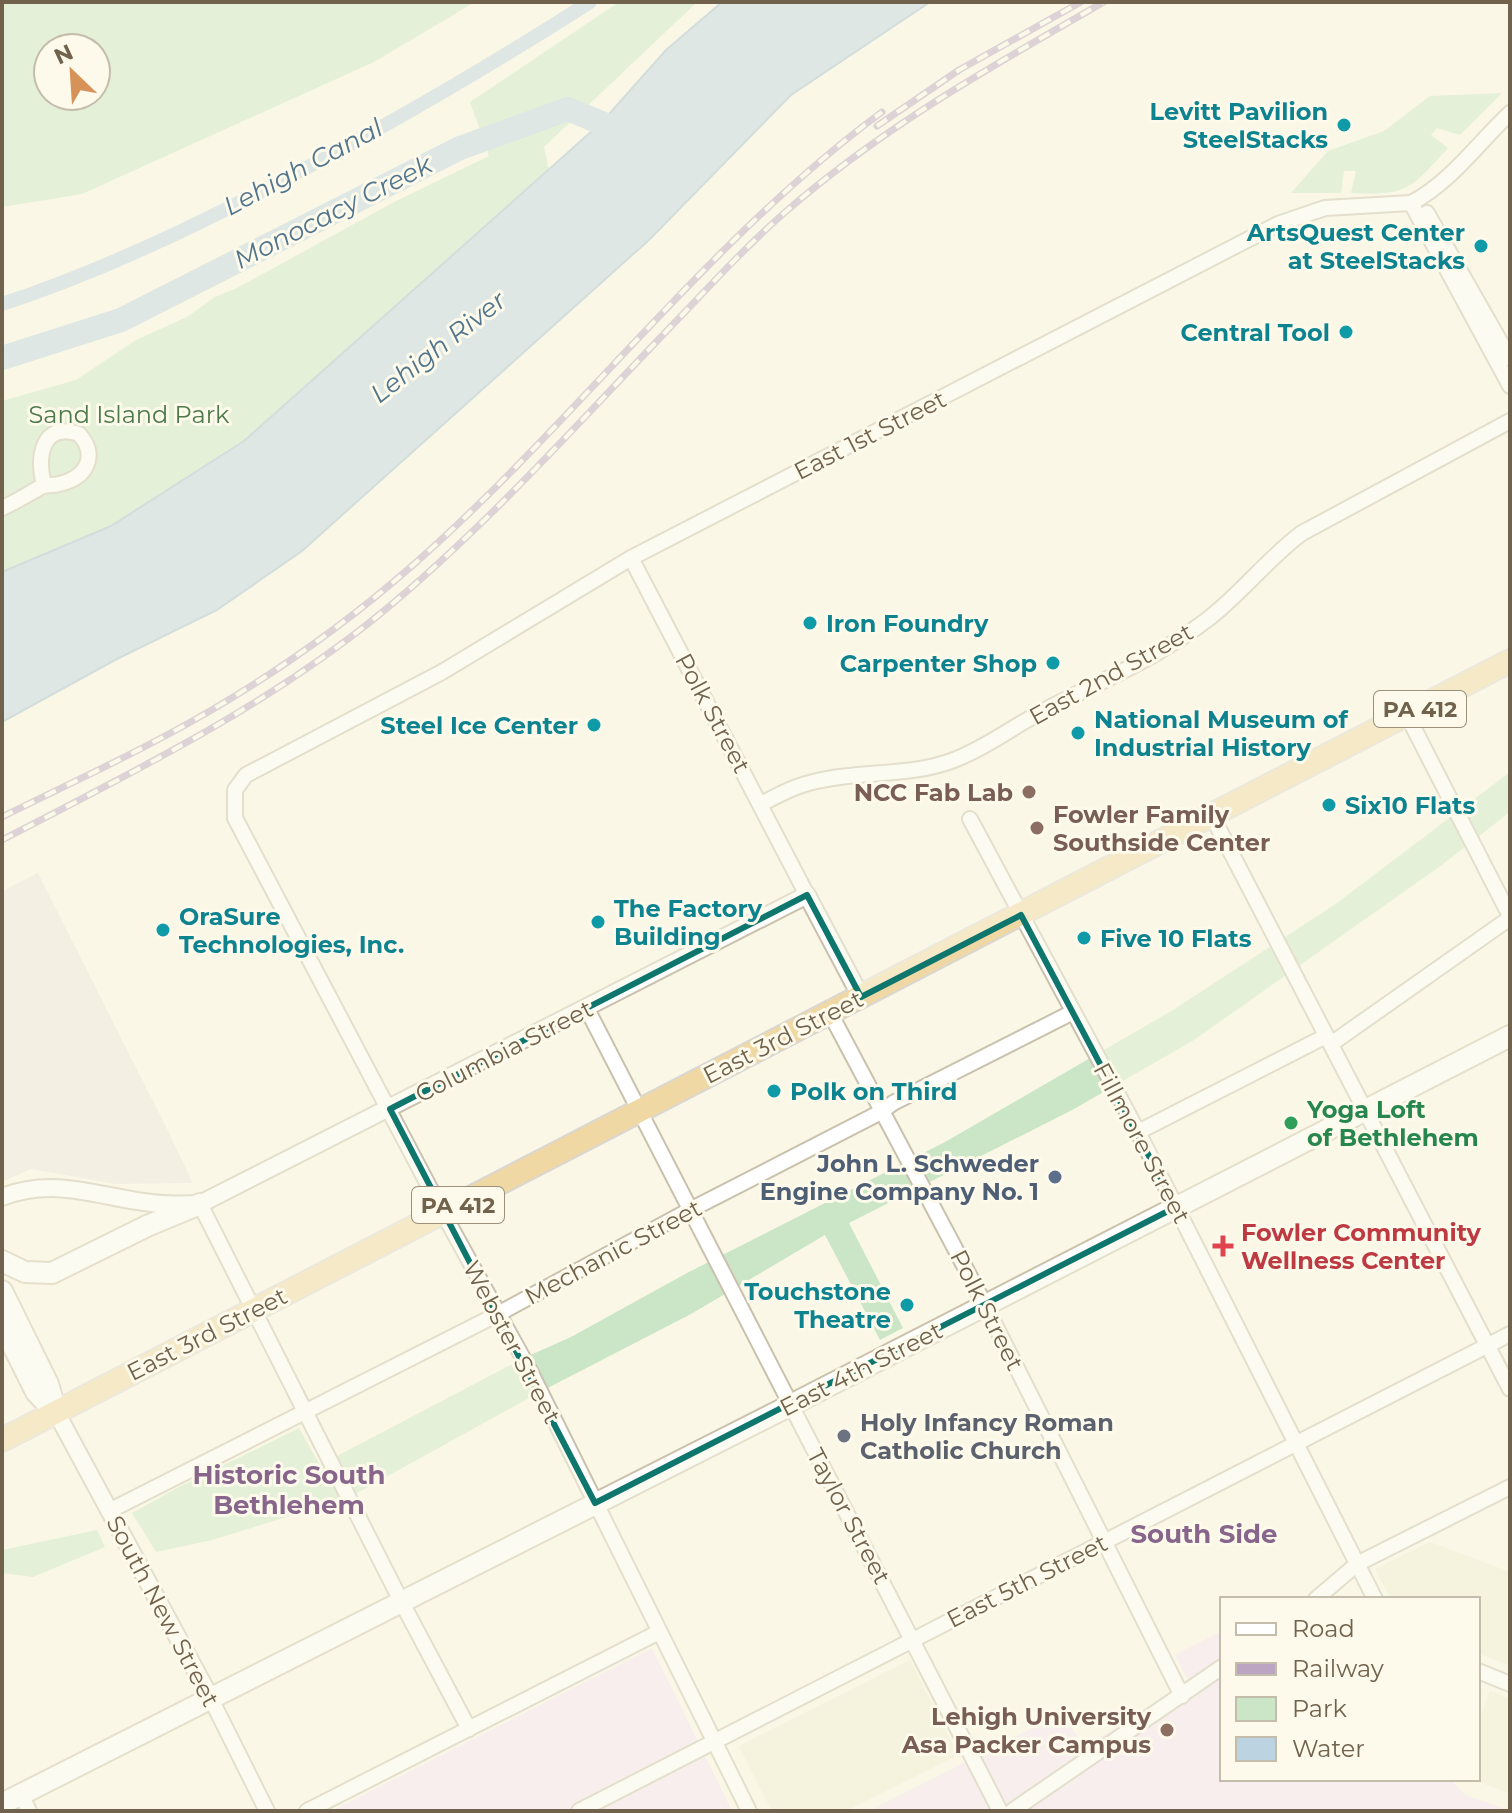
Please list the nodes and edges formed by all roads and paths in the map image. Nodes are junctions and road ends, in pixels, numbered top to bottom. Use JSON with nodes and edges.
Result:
{"nodes":[{"id":1,"x":1510,"y":113,"type":"edge"},
{"id":2,"x":1415,"y":201,"type":"junction"},
{"id":3,"x":1510,"y":359,"type":"edge"},
{"id":4,"x":1510,"y":386,"type":"edge"},
{"id":5,"x":1510,"y":421,"type":"edge"},
{"id":6,"x":44,"y":485,"type":"dead end"},
{"id":7,"x":2,"y":508,"type":"edge"},
{"id":8,"x":631,"y":558,"type":"junction"},
{"id":9,"x":1510,"y":661,"type":"edge"},
{"id":10,"x":1407,"y":715,"type":"junction"},
{"id":11,"x":235,"y":790,"type":"joint"},
{"id":12,"x":761,"y":804,"type":"junction"},
{"id":13,"x":1212,"y":816,"type":"junction"},
{"id":14,"x":970,"y":819,"type":"dead end"},
{"id":15,"x":807,"y":895,"type":"junction"},
{"id":16,"x":1021,"y":915,"type":"junction"},
{"id":17,"x":1510,"y":917,"type":"edge"},
{"id":18,"x":861,"y":997,"type":"junction"},
{"id":19,"x":587,"y":1009,"type":"junction"},
{"id":20,"x":1073,"y":1012,"type":"junction"},
{"id":21,"x":830,"y":1013,"type":"junction"},
{"id":22,"x":1510,"y":1036,"type":"edge"},
{"id":23,"x":1329,"y":1040,"type":"junction"},
{"id":24,"x":390,"y":1109,"type":"junction"},
{"id":25,"x":1366,"y":1110,"type":"junction"},
{"id":26,"x":639,"y":1112,"type":"junction"},
{"id":27,"x":881,"y":1112,"type":"junction"},
{"id":28,"x":1138,"y":1132,"type":"junction"},
{"id":29,"x":2,"y":1197,"type":"edge"},
{"id":30,"x":200,"y":1204,"type":"junction"},
{"id":31,"x":1176,"y":1207,"type":"junction"},
{"id":32,"x":690,"y":1210,"type":"junction"},
{"id":33,"x":443,"y":1213,"type":"junction"},
{"id":34,"x":2,"y":1261,"type":"edge"},
{"id":35,"x":2,"y":1291,"type":"edge"},
{"id":36,"x":985,"y":1305,"type":"junction"},
{"id":37,"x":254,"y":1310,"type":"junction"},
{"id":38,"x":498,"y":1314,"type":"junction"},
{"id":39,"x":2,"y":1324,"type":"edge"},
{"id":40,"x":1510,"y":1334,"type":"edge"},
{"id":41,"x":1488,"y":1345,"type":"junction"},
{"id":42,"x":1510,"y":1389,"type":"edge"},
{"id":43,"x":791,"y":1405,"type":"junction"},
{"id":44,"x":56,"y":1412,"type":"junction"},
{"id":45,"x":305,"y":1412,"type":"junction"},
{"id":46,"x":2,"y":1440,"type":"edge"},
{"id":47,"x":1296,"y":1443,"type":"junction"},
{"id":48,"x":1510,"y":1487,"type":"edge"},
{"id":49,"x":595,"y":1503,"type":"junction"},
{"id":50,"x":109,"y":1511,"type":"junction"},
{"id":51,"x":1105,"y":1541,"type":"junction"},
{"id":52,"x":1357,"y":1564,"type":"junction"},
{"id":53,"x":1318,"y":1597,"type":"edge"},
{"id":54,"x":1374,"y":1597,"type":"edge"},
{"id":55,"x":401,"y":1601,"type":"junction"},
{"id":56,"x":659,"y":1632,"type":"junction"},
{"id":57,"x":913,"y":1639,"type":"junction"},
{"id":58,"x":1220,"y":1668,"type":"edge"},
{"id":59,"x":1480,"y":1672,"type":"edge"},
{"id":60,"x":1510,"y":1684,"type":"edge"},
{"id":61,"x":1182,"y":1696,"type":"junction"},
{"id":62,"x":211,"y":1699,"type":"junction"},
{"id":63,"x":469,"y":1729,"type":"junction"},
{"id":64,"x":714,"y":1741,"type":"junction"},
{"id":65,"x":25,"y":1802,"type":"edge"},
{"id":66,"x":2,"y":1804,"type":"edge"},
{"id":67,"x":267,"y":1811,"type":"edge"},
{"id":68,"x":307,"y":1811,"type":"edge"},
{"id":69,"x":579,"y":1811,"type":"edge"},
{"id":70,"x":749,"y":1811,"type":"edge"},
{"id":71,"x":1000,"y":1811,"type":"edge"},
{"id":72,"x":1012,"y":1811,"type":"edge"}],
"edges":[{"from":1,"to":2,"type":"street"},
{"from":2,"to":3,"type":"street"},
{"from":2,"to":4,"type":"street"},
{"from":2,"to":8,"type":"street","name":"East 1st Street"},
{"from":5,"to":12,"type":"street","name":"East 2nd Street"},
{"from":6,"to":7,"type":"street"},
{"from":8,"to":11,"type":"street","name":"East 1st Street"},
{"from":8,"to":12,"type":"street","name":"Polk Street"},
{"from":9,"to":10,"type":"highway","name":"East 3rd Street","number":"PA 412"},
{"from":10,"to":13,"type":"highway","name":"East 3rd Street","number":"PA 412"},
{"from":10,"to":17,"type":"street"},
{"from":11,"to":24,"type":"street","name":"Webster Street"},
{"from":12,"to":15,"type":"street","name":"Polk Street"},
{"from":13,"to":16,"type":"highway","name":"East 3rd Street","number":"PA 412"},
{"from":13,"to":23,"type":"street"},
{"from":14,"to":16,"type":"street","name":"Fillmore Street"},
{"from":15,"to":18,"type":"street","name":"Polk Street"},
{"from":15,"to":19,"type":"street","name":"Columbia Street"},
{"from":16,"to":18,"type":"highway","name":"East 3rd Street","number":"PA 412"},
{"from":16,"to":20,"type":"street","name":"Fillmore Street"},
{"from":17,"to":23,"type":"street"},
{"from":18,"to":21,"type":"highway","name":"East 3rd Street","number":"PA 412"},
{"from":19,"to":24,"type":"street","name":"Columbia Street"},
{"from":19,"to":26,"type":"street","name":"Taylor Street"},
{"from":20,"to":27,"type":"street","name":"Mechanic Street"},
{"from":20,"to":28,"type":"street","name":"Fillmore Street"},
{"from":21,"to":26,"type":"highway","name":"East 3rd Street","number":"PA 412"},
{"from":21,"to":27,"type":"street","name":"Polk Street"},
{"from":22,"to":25,"type":"main road","name":"East 4th Street"},
{"from":23,"to":25,"type":"street"},
{"from":23,"to":28,"type":"street"},
{"from":24,"to":30,"type":"street","name":"Columbia Street"},
{"from":24,"to":33,"type":"street","name":"Webster Street"},
{"from":25,"to":31,"type":"main road","name":"East 4th Street"},
{"from":25,"to":41,"type":"street"},
{"from":26,"to":32,"type":"street","name":"Taylor Street"},
{"from":26,"to":33,"type":"highway","name":"East 3rd Street","number":"PA 412"},
{"from":27,"to":32,"type":"street","name":"Mechanic Street"},
{"from":27,"to":36,"type":"street","name":"Polk Street"},
{"from":28,"to":31,"type":"street","name":"Fillmore Street"},
{"from":29,"to":30,"type":"street"},
{"from":30,"to":34,"type":"main road"},
{"from":30,"to":37,"type":"street"},
{"from":31,"to":36,"type":"main road","name":"East 4th Street"},
{"from":31,"to":47,"type":"street","name":"Fillmore Street"},
{"from":32,"to":38,"type":"street","name":"Mechanic Street"},
{"from":32,"to":43,"type":"street","name":"Taylor Street"},
{"from":33,"to":37,"type":"highway","name":"East 3rd Street","number":"PA 412"},
{"from":33,"to":38,"type":"street","name":"Webster Street"},
{"from":35,"to":44,"type":"main road"},
{"from":36,"to":43,"type":"main road","name":"East 4th Street"},
{"from":36,"to":51,"type":"street","name":"Polk Street"},
{"from":37,"to":44,"type":"highway","name":"East 3rd Street","number":"PA 412"},
{"from":37,"to":45,"type":"street"},
{"from":38,"to":45,"type":"street","name":"Mechanic Street"},
{"from":38,"to":49,"type":"street","name":"Webster Street"},
{"from":39,"to":44,"type":"main road"},
{"from":40,"to":41,"type":"street","name":"East 5th Street"},
{"from":41,"to":42,"type":"street"},
{"from":41,"to":47,"type":"street","name":"East 5th Street"},
{"from":43,"to":49,"type":"main road","name":"East 4th Street"},
{"from":43,"to":57,"type":"street","name":"Taylor Street"},
{"from":44,"to":46,"type":"highway","number":"PA 412"},
{"from":44,"to":50,"type":"street","name":"South New Street"},
{"from":45,"to":50,"type":"street","name":"Mechanic Street"},
{"from":45,"to":55,"type":"street"},
{"from":47,"to":51,"type":"street","name":"East 5th Street"},
{"from":47,"to":52,"type":"street","name":"Fillmore Street"},
{"from":48,"to":52,"type":"street"},
{"from":49,"to":55,"type":"main road","name":"East 4th Street"},
{"from":49,"to":56,"type":"street","name":"Webster Street"},
{"from":50,"to":62,"type":"street","name":"South New Street"},
{"from":51,"to":57,"type":"street","name":"East 5th Street"},
{"from":51,"to":61,"type":"street","name":"Polk Street"},
{"from":52,"to":53,"type":"street"},
{"from":52,"to":54,"type":"street","name":"Fillmore Street"},
{"from":55,"to":62,"type":"main road","name":"East 4th Street"},
{"from":55,"to":63,"type":"street"},
{"from":56,"to":63,"type":"street"},
{"from":56,"to":64,"type":"street","name":"Webster Street"},
{"from":57,"to":64,"type":"street","name":"East 5th Street"},
{"from":57,"to":71,"type":"street","name":"Taylor Street"},
{"from":58,"to":61,"type":"street"},
{"from":59,"to":60,"type":"street"},
{"from":61,"to":72,"type":"street"},
{"from":62,"to":65,"type":"main road","name":"East 4th Street"},
{"from":62,"to":67,"type":"street","name":"South New Street"},
{"from":63,"to":68,"type":"street"},
{"from":64,"to":69,"type":"street","name":"East 5th Street"},
{"from":64,"to":70,"type":"street","name":"Webster Street"},
{"from":65,"to":66,"type":"main road","name":"East 4th Street"}]}
